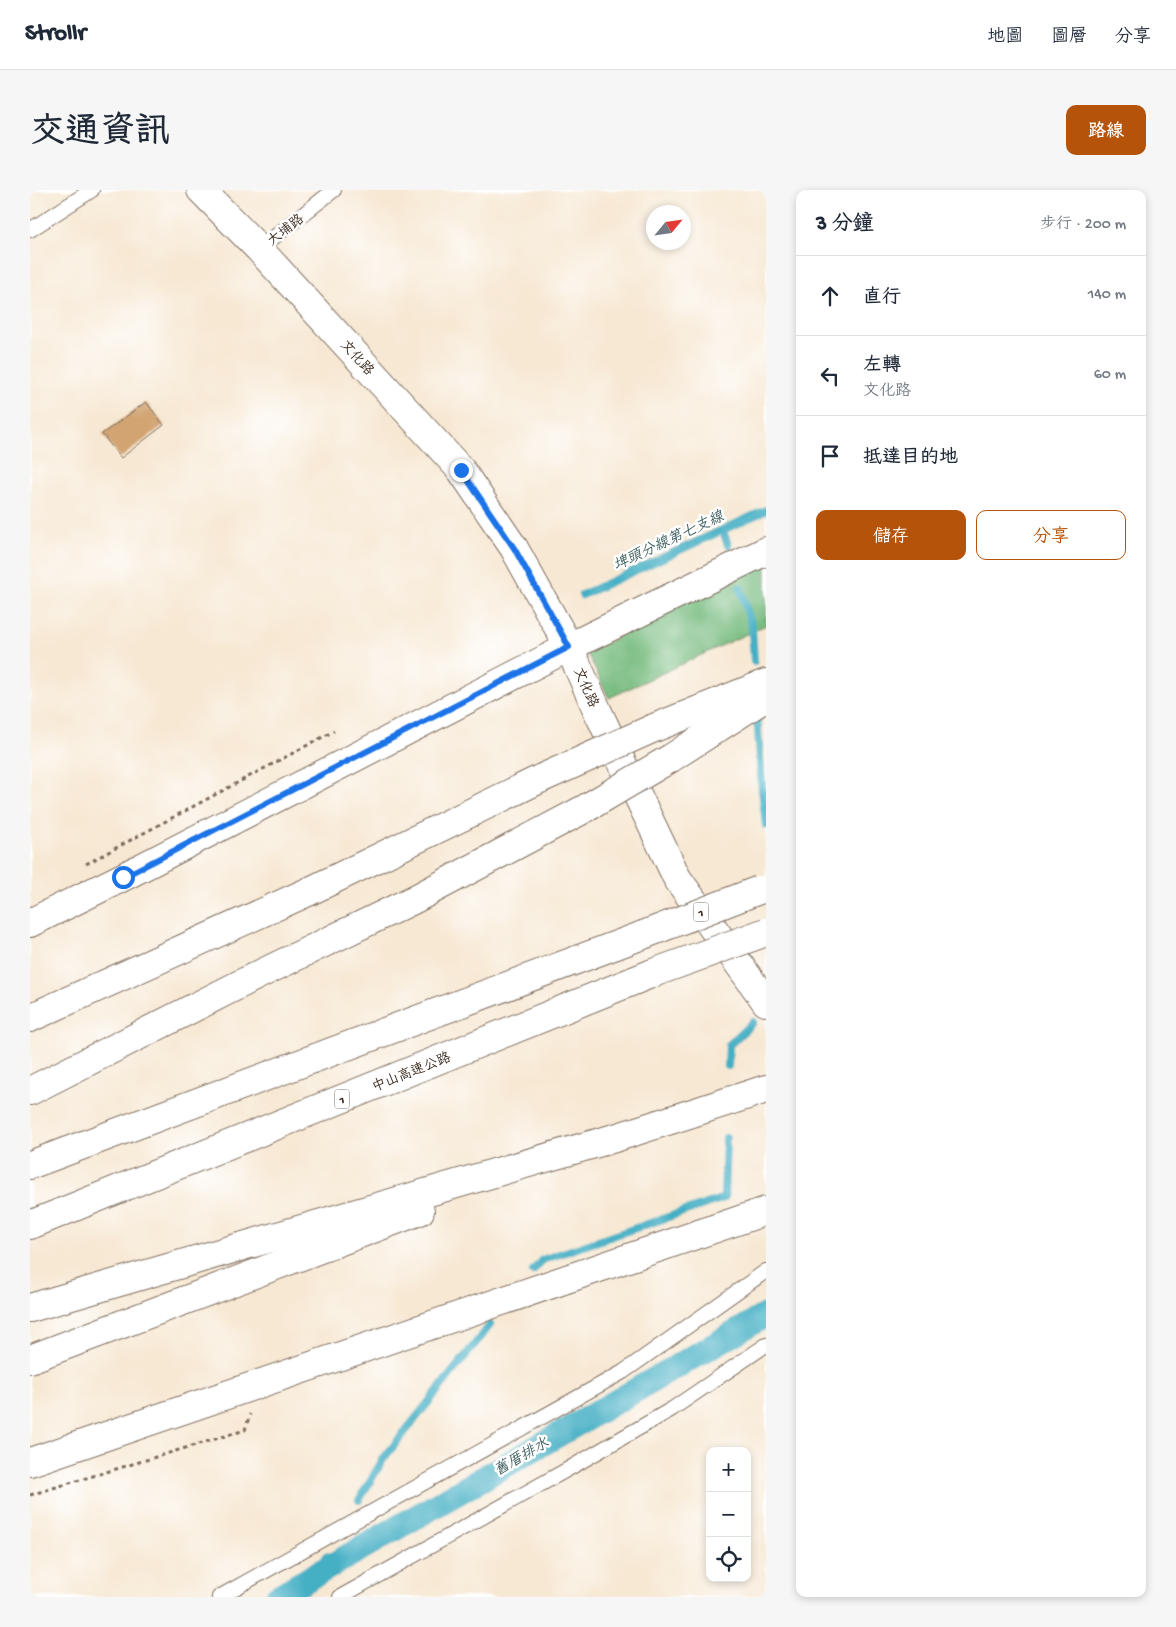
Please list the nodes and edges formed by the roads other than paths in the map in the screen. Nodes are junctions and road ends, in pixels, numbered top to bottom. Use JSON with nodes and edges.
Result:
{"nodes":[{"id":1,"x":92,"y":190,"type":"edge"},
{"id":2,"x":201,"y":190,"type":"edge"},
{"id":3,"x":334,"y":190,"type":"edge"},
{"id":4,"x":30,"y":230,"type":"edge"},
{"id":5,"x":259,"y":249,"type":"junction"},
{"id":6,"x":766,"y":551,"type":"edge"},
{"id":7,"x":569,"y":647,"type":"junction"},
{"id":8,"x":766,"y":683,"type":"edge"},
{"id":9,"x":766,"y":697,"type":"edge"},
{"id":10,"x":763,"y":888,"type":"edge"},
{"id":11,"x":30,"y":923,"type":"edge"},
{"id":12,"x":766,"y":932,"type":"edge"},
{"id":13,"x":766,"y":1002,"type":"edge"},
{"id":14,"x":30,"y":1018,"type":"edge"},
{"id":15,"x":766,"y":1089,"type":"edge"},
{"id":16,"x":30,"y":1091,"type":"edge"},
{"id":17,"x":618,"y":1137,"type":"junction"},
{"id":18,"x":30,"y":1165,"type":"edge"},
{"id":19,"x":766,"y":1211,"type":"edge"},
{"id":20,"x":30,"y":1225,"type":"edge"},
{"id":21,"x":766,"y":1271,"type":"edge"},
{"id":22,"x":30,"y":1308,"type":"edge"},
{"id":23,"x":766,"y":1344,"type":"edge"},
{"id":24,"x":30,"y":1359,"type":"edge"},
{"id":25,"x":30,"y":1462,"type":"edge"},
{"id":26,"x":219,"y":1597,"type":"edge"},
{"id":27,"x":340,"y":1597,"type":"edge"}],
"edges":[{"from":1,"to":4,"type":"lane"},
{"from":2,"to":5,"type":"main road","name":"文化路"},
{"from":3,"to":5,"type":"lane","name":"大埔路"},
{"from":5,"to":7,"type":"main road","name":"文化路"},
{"from":6,"to":7,"type":"main road"},
{"from":7,"to":11,"type":"main road"},
{"from":7,"to":13,"type":"main road","name":"文化路"},
{"from":8,"to":14,"type":"main road","bridge":true},
{"from":9,"to":16,"type":"main road","bridge":true},
{"from":10,"to":18,"type":"main road","number":"1","bridge":true},
{"from":12,"to":20,"type":"main road","name":"中山高速公路","number":"1","bridge":true},
{"from":15,"to":17,"type":"main road"},
{"from":17,"to":22,"type":"main road"},
{"from":17,"to":24,"type":"main road"},
{"from":19,"to":25,"type":"main road"},
{"from":21,"to":26,"type":"lane"},
{"from":23,"to":27,"type":"lane"}]}
